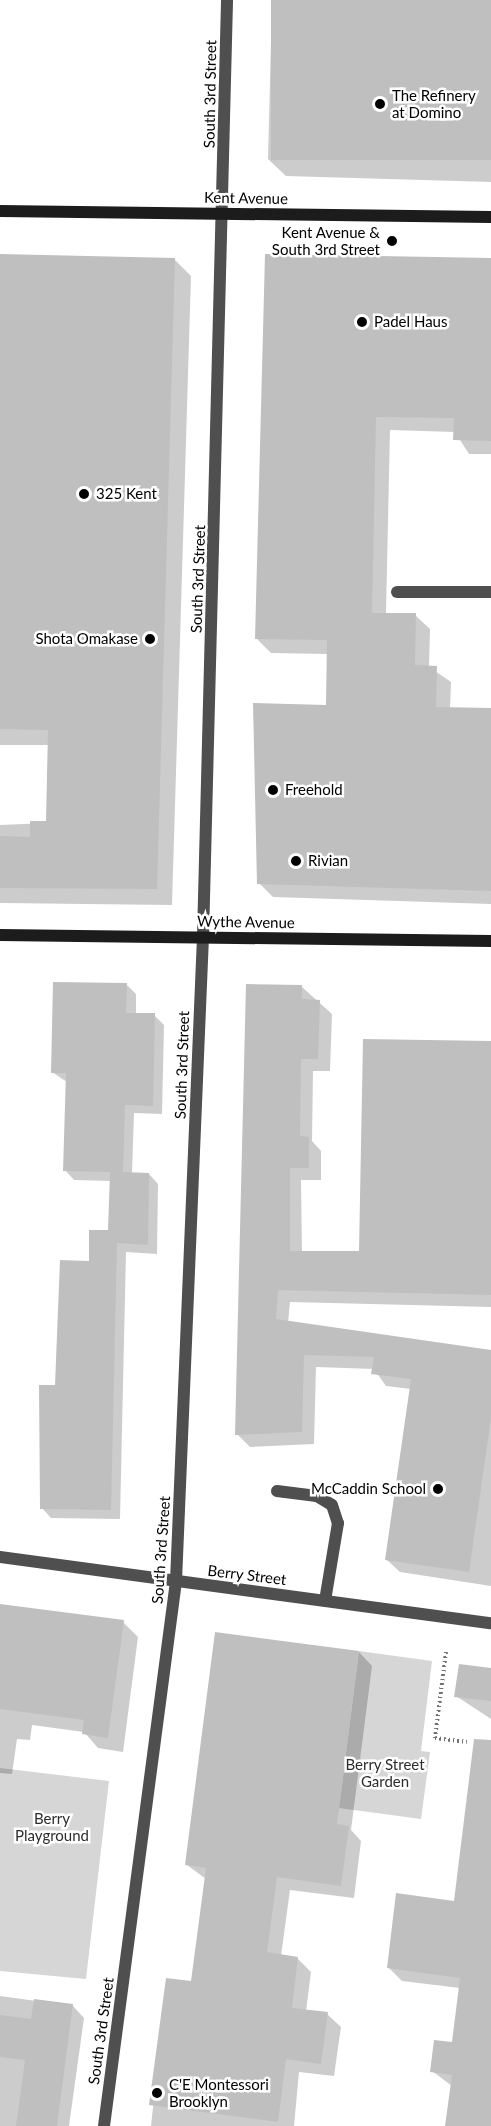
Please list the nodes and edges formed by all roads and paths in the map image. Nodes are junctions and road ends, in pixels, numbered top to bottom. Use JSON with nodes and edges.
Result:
{"nodes":[{"id":1,"x":227,"y":0,"type":"edge"},
{"id":2,"x":0,"y":211,"type":"edge"},
{"id":3,"x":223,"y":212,"type":"junction"},
{"id":4,"x":491,"y":217,"type":"edge"},
{"id":5,"x":397,"y":592,"type":"dead end"},
{"id":6,"x":491,"y":592,"type":"edge"},
{"id":7,"x":0,"y":936,"type":"edge"},
{"id":8,"x":203,"y":937,"type":"junction"},
{"id":9,"x":491,"y":941,"type":"edge"},
{"id":10,"x":277,"y":1491,"type":"dead end"},
{"id":11,"x":0,"y":1557,"type":"edge"},
{"id":12,"x":176,"y":1581,"type":"junction"},
{"id":13,"x":325,"y":1601,"type":"junction"},
{"id":14,"x":491,"y":1623,"type":"edge"},
{"id":15,"x":446,"y":1652,"type":"dead end"},
{"id":16,"x":467,"y":1742,"type":"dead end"},
{"id":17,"x":104,"y":2126,"type":"edge"}],
"edges":[{"from":1,"to":3,"type":"street","name":"South 3rd Street"},
{"from":2,"to":3,"type":"main road","name":"Kent Avenue"},
{"from":3,"to":4,"type":"main road","name":"Kent Avenue"},
{"from":3,"to":8,"type":"street","name":"South 3rd Street"},
{"from":5,"to":6,"type":"street"},
{"from":7,"to":8,"type":"main road","name":"Wythe Avenue"},
{"from":8,"to":9,"type":"main road","name":"Wythe Avenue"},
{"from":8,"to":12,"type":"street","name":"South 3rd Street"},
{"from":10,"to":13,"type":"street"},
{"from":11,"to":12,"type":"street","name":"Berry Street"},
{"from":12,"to":13,"type":"street","name":"Berry Street"},
{"from":12,"to":17,"type":"street","name":"South 3rd Street"},
{"from":13,"to":14,"type":"street","name":"Berry Street"},
{"from":15,"to":16,"type":"path"}]}
